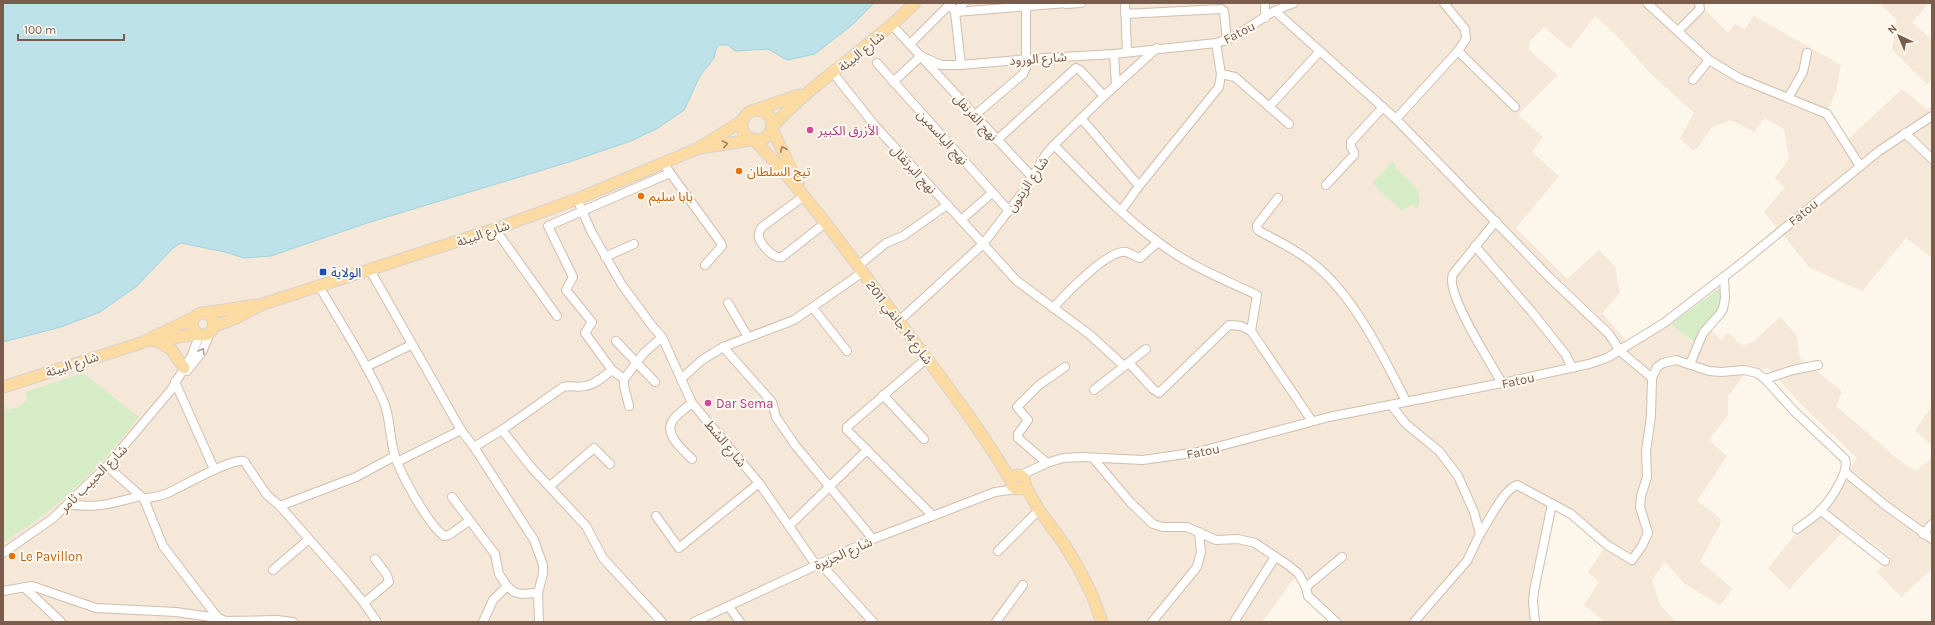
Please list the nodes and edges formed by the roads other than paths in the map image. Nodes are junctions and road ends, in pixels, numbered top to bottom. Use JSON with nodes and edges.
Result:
{"nodes":[{"id":1,"x":915,"y":3,"type":"edge"},
{"id":2,"x":964,"y":3,"type":"edge"},
{"id":3,"x":1081,"y":3,"type":"edge"},
{"id":4,"x":1125,"y":3,"type":"edge"},
{"id":5,"x":1265,"y":3,"type":"edge"},
{"id":6,"x":1294,"y":3,"type":"edge"},
{"id":7,"x":1444,"y":3,"type":"edge"},
{"id":8,"x":1647,"y":3,"type":"edge"},
{"id":9,"x":1699,"y":3,"type":"edge"},
{"id":10,"x":1066,"y":4,"type":"edge"},
{"id":11,"x":1017,"y":5,"type":"edge"},
{"id":12,"x":1026,"y":7,"type":"junction"},
{"id":13,"x":1179,"y":7,"type":"edge"},
{"id":14,"x":1275,"y":11,"type":"junction"},
{"id":15,"x":955,"y":12,"type":"junction"},
{"id":16,"x":1125,"y":14,"type":"junction"},
{"id":17,"x":1265,"y":18,"type":"junction"},
{"id":18,"x":892,"y":25,"type":"junction"},
{"id":19,"x":1678,"y":31,"type":"junction"},
{"id":20,"x":1227,"y":41,"type":"junction"},
{"id":21,"x":1216,"y":43,"type":"junction"},
{"id":22,"x":910,"y":44,"type":"junction"},
{"id":23,"x":1156,"y":48,"type":"junction"},
{"id":24,"x":1320,"y":51,"type":"junction"},
{"id":25,"x":1458,"y":51,"type":"junction"},
{"id":26,"x":1127,"y":52,"type":"junction"},
{"id":27,"x":1807,"y":53,"type":"dead end"},
{"id":28,"x":1114,"y":54,"type":"junction"},
{"id":29,"x":921,"y":56,"type":"junction"},
{"id":30,"x":1028,"y":59,"type":"junction"},
{"id":31,"x":1709,"y":60,"type":"junction"},
{"id":32,"x":877,"y":63,"type":"dead end"},
{"id":33,"x":961,"y":65,"type":"junction"},
{"id":34,"x":833,"y":73,"type":"junction"},
{"id":35,"x":1221,"y":74,"type":"junction"},
{"id":36,"x":1693,"y":80,"type":"dead end"},
{"id":37,"x":893,"y":82,"type":"junction"},
{"id":38,"x":1116,"y":85,"type":"junction"},
{"id":39,"x":804,"y":94,"type":"junction"},
{"id":40,"x":1104,"y":96,"type":"junction"},
{"id":41,"x":1788,"y":98,"type":"junction"},
{"id":42,"x":1268,"y":107,"type":"junction"},
{"id":43,"x":1383,"y":107,"type":"junction"},
{"id":44,"x":1515,"y":107,"type":"dead end"},
{"id":45,"x":758,"y":109,"type":"junction"},
{"id":46,"x":974,"y":116,"type":"junction"},
{"id":47,"x":1932,"y":116,"type":"edge"},
{"id":48,"x":1081,"y":118,"type":"junction"},
{"id":49,"x":1396,"y":119,"type":"junction"},
{"id":50,"x":742,"y":122,"type":"junction"},
{"id":51,"x":1289,"y":124,"type":"dead end"},
{"id":52,"x":772,"y":127,"type":"junction"},
{"id":53,"x":1906,"y":133,"type":"junction"},
{"id":54,"x":753,"y":140,"type":"junction"},
{"id":55,"x":997,"y":140,"type":"junction"},
{"id":56,"x":1054,"y":145,"type":"junction"},
{"id":57,"x":699,"y":148,"type":"junction"},
{"id":58,"x":1932,"y":159,"type":"edge"},
{"id":59,"x":663,"y":164,"type":"junction"},
{"id":60,"x":1860,"y":166,"type":"junction"},
{"id":61,"x":670,"y":173,"type":"junction"},
{"id":62,"x":1032,"y":177,"type":"junction"},
{"id":63,"x":1326,"y":185,"type":"dead end"},
{"id":64,"x":1139,"y":186,"type":"junction"},
{"id":65,"x":992,"y":193,"type":"junction"},
{"id":66,"x":804,"y":196,"type":"junction"},
{"id":67,"x":1278,"y":198,"type":"dead end"},
{"id":68,"x":577,"y":199,"type":"junction"},
{"id":69,"x":947,"y":205,"type":"junction"},
{"id":70,"x":582,"y":210,"type":"junction"},
{"id":71,"x":1009,"y":211,"type":"junction"},
{"id":72,"x":1121,"y":212,"type":"junction"},
{"id":73,"x":961,"y":220,"type":"junction"},
{"id":74,"x":1496,"y":221,"type":"junction"},
{"id":75,"x":824,"y":224,"type":"junction"},
{"id":76,"x":495,"y":229,"type":"junction"},
{"id":77,"x":1158,"y":242,"type":"junction"},
{"id":78,"x":634,"y":244,"type":"dead end"},
{"id":79,"x":983,"y":244,"type":"junction"},
{"id":80,"x":1475,"y":246,"type":"junction"},
{"id":81,"x":605,"y":257,"type":"junction"},
{"id":82,"x":705,"y":265,"type":"dead end"},
{"id":83,"x":860,"y":269,"type":"junction"},
{"id":84,"x":370,"y":270,"type":"junction"},
{"id":85,"x":1724,"y":278,"type":"junction"},
{"id":86,"x":319,"y":286,"type":"junction"},
{"id":87,"x":728,"y":303,"type":"dead end"},
{"id":88,"x":263,"y":304,"type":"junction"},
{"id":89,"x":813,"y":308,"type":"junction"},
{"id":90,"x":1053,"y":308,"type":"junction"},
{"id":91,"x":200,"y":315,"type":"junction"},
{"id":92,"x":557,"y":316,"type":"dead end"},
{"id":93,"x":899,"y":321,"type":"junction"},
{"id":94,"x":212,"y":329,"type":"junction"},
{"id":95,"x":1251,"y":331,"type":"junction"},
{"id":96,"x":199,"y":334,"type":"junction"},
{"id":97,"x":662,"y":337,"type":"junction"},
{"id":98,"x":748,"y":337,"type":"junction"},
{"id":99,"x":157,"y":340,"type":"junction"},
{"id":100,"x":616,"y":341,"type":"dead end"},
{"id":101,"x":141,"y":343,"type":"junction"},
{"id":102,"x":412,"y":345,"type":"junction"},
{"id":103,"x":723,"y":346,"type":"junction"},
{"id":104,"x":1146,"y":349,"type":"dead end"},
{"id":105,"x":1620,"y":350,"type":"junction"},
{"id":106,"x":847,"y":351,"type":"dead end"},
{"id":107,"x":927,"y":358,"type":"junction"},
{"id":108,"x":637,"y":362,"type":"junction"},
{"id":109,"x":1126,"y":364,"type":"junction"},
{"id":110,"x":1690,"y":364,"type":"junction"},
{"id":111,"x":1818,"y":365,"type":"dead end"},
{"id":112,"x":366,"y":367,"type":"junction"},
{"id":113,"x":1065,"y":367,"type":"dead end"},
{"id":114,"x":184,"y":368,"type":"junction"},
{"id":115,"x":1572,"y":368,"type":"junction"},
{"id":116,"x":612,"y":370,"type":"junction"},
{"id":117,"x":1652,"y":378,"type":"junction"},
{"id":118,"x":624,"y":379,"type":"junction"},
{"id":119,"x":681,"y":379,"type":"junction"},
{"id":120,"x":1765,"y":379,"type":"junction"},
{"id":121,"x":655,"y":382,"type":"dead end"},
{"id":122,"x":176,"y":383,"type":"junction"},
{"id":123,"x":1502,"y":383,"type":"junction"},
{"id":124,"x":3,"y":387,"type":"edge"},
{"id":125,"x":1094,"y":390,"type":"dead end"},
{"id":126,"x":883,"y":395,"type":"junction"},
{"id":127,"x":1406,"y":401,"type":"junction"},
{"id":128,"x":692,"y":403,"type":"junction"},
{"id":129,"x":1391,"y":405,"type":"junction"},
{"id":130,"x":628,"y":406,"type":"dead end"},
{"id":131,"x":1312,"y":421,"type":"junction"},
{"id":132,"x":462,"y":430,"type":"junction"},
{"id":133,"x":502,"y":430,"type":"junction"},
{"id":134,"x":924,"y":438,"type":"dead end"},
{"id":135,"x":474,"y":446,"type":"junction"},
{"id":136,"x":867,"y":450,"type":"junction"},
{"id":137,"x":1093,"y":458,"type":"junction"},
{"id":138,"x":396,"y":459,"type":"junction"},
{"id":139,"x":692,"y":459,"type":"dead end"},
{"id":140,"x":1047,"y":463,"type":"junction"},
{"id":141,"x":610,"y":464,"type":"dead end"},
{"id":142,"x":107,"y":466,"type":"junction"},
{"id":143,"x":214,"y":469,"type":"junction"},
{"id":144,"x":1845,"y":472,"type":"junction"},
{"id":145,"x":759,"y":483,"type":"junction"},
{"id":146,"x":1018,"y":483,"type":"junction"},
{"id":147,"x":550,"y":486,"type":"junction"},
{"id":148,"x":830,"y":487,"type":"junction"},
{"id":149,"x":142,"y":497,"type":"junction"},
{"id":150,"x":452,"y":497,"type":"dead end"},
{"id":151,"x":68,"y":504,"type":"junction"},
{"id":152,"x":1552,"y":504,"type":"junction"},
{"id":153,"x":280,"y":506,"type":"junction"},
{"id":154,"x":1039,"y":510,"type":"junction"},
{"id":155,"x":1820,"y":510,"type":"junction"},
{"id":156,"x":1474,"y":512,"type":"junction"},
{"id":157,"x":1493,"y":514,"type":"junction"},
{"id":158,"x":656,"y":516,"type":"dead end"},
{"id":159,"x":933,"y":516,"type":"junction"},
{"id":160,"x":469,"y":521,"type":"junction"},
{"id":161,"x":1932,"y":524,"type":"edge"},
{"id":162,"x":789,"y":526,"type":"junction"},
{"id":163,"x":1797,"y":529,"type":"dead end"},
{"id":164,"x":1199,"y":532,"type":"junction"},
{"id":165,"x":1480,"y":534,"type":"junction"},
{"id":166,"x":1923,"y":534,"type":"junction"},
{"id":167,"x":309,"y":539,"type":"junction"},
{"id":168,"x":873,"y":539,"type":"junction"},
{"id":169,"x":1932,"y":539,"type":"edge"},
{"id":170,"x":998,"y":551,"type":"dead end"},
{"id":171,"x":3,"y":553,"type":"edge"},
{"id":172,"x":1276,"y":557,"type":"junction"},
{"id":173,"x":1342,"y":557,"type":"dead end"},
{"id":174,"x":375,"y":558,"type":"dead end"},
{"id":175,"x":1885,"y":561,"type":"dead end"},
{"id":176,"x":818,"y":564,"type":"junction"},
{"id":177,"x":273,"y":570,"type":"dead end"},
{"id":178,"x":1023,"y":585,"type":"dead end"},
{"id":179,"x":507,"y":586,"type":"junction"},
{"id":180,"x":24,"y":587,"type":"junction"},
{"id":181,"x":1306,"y":587,"type":"junction"},
{"id":182,"x":3,"y":591,"type":"edge"},
{"id":183,"x":538,"y":593,"type":"junction"},
{"id":184,"x":364,"y":603,"type":"junction"},
{"id":185,"x":729,"y":607,"type":"junction"},
{"id":186,"x":222,"y":620,"type":"edge"},
{"id":187,"x":61,"y":622,"type":"edge"},
{"id":188,"x":293,"y":622,"type":"edge"},
{"id":189,"x":377,"y":622,"type":"edge"},
{"id":190,"x":483,"y":622,"type":"edge"},
{"id":191,"x":539,"y":622,"type":"edge"},
{"id":192,"x":662,"y":622,"type":"edge"},
{"id":193,"x":694,"y":622,"type":"edge"},
{"id":194,"x":740,"y":622,"type":"edge"},
{"id":195,"x":873,"y":622,"type":"edge"},
{"id":196,"x":996,"y":622,"type":"edge"},
{"id":197,"x":1102,"y":622,"type":"edge"},
{"id":198,"x":1152,"y":622,"type":"edge"},
{"id":199,"x":1234,"y":622,"type":"edge"},
{"id":200,"x":1336,"y":622,"type":"edge"},
{"id":201,"x":1414,"y":622,"type":"edge"},
{"id":202,"x":1535,"y":622,"type":"edge"}],
"edges":[{"from":1,"to":18,"type":"main road","name":"شارع البيئة"},
{"from":2,"to":15,"type":"street"},
{"from":3,"to":10,"type":"street"},
{"from":4,"to":16,"type":"street"},
{"from":5,"to":17,"type":"street"},
{"from":6,"to":14,"type":"street","name":"Fatou"},
{"from":7,"to":25,"type":"street"},
{"from":8,"to":19,"type":"street"},
{"from":9,"to":19,"type":"street"},
{"from":10,"to":12,"type":"street"},
{"from":11,"to":12,"type":"street"},
{"from":11,"to":15,"type":"street"},
{"from":12,"to":30,"type":"street"},
{"from":13,"to":16,"type":"street"},
{"from":13,"to":20,"type":"street"},
{"from":14,"to":17,"type":"street","name":"Fatou"},
{"from":14,"to":24,"type":"street"},
{"from":15,"to":22,"type":"street"},
{"from":15,"to":33,"type":"street"},
{"from":16,"to":26,"type":"street"},
{"from":17,"to":20,"type":"street","name":"Fatou"},
{"from":18,"to":22,"type":"street","name":"نهج القرنفل"},
{"from":18,"to":34,"type":"main road","name":"شارع البيئة"},
{"from":19,"to":31,"type":"street"},
{"from":20,"to":21,"type":"street","name":"Fatou"},
{"from":21,"to":23,"type":"street","name":"Fatou"},
{"from":21,"to":35,"type":"street"},
{"from":22,"to":29,"type":"street","name":"نهج القرنفل"},
{"from":23,"to":26,"type":"street","name":"شارع الورود"},
{"from":23,"to":38,"type":"street","name":"شارع الزيتون"},
{"from":24,"to":42,"type":"street"},
{"from":24,"to":43,"type":"street"},
{"from":25,"to":44,"type":"street"},
{"from":25,"to":49,"type":"street"},
{"from":26,"to":28,"type":"street","name":"شارع الورود"},
{"from":27,"to":41,"type":"street"},
{"from":28,"to":30,"type":"street","name":"شارع الورود"},
{"from":28,"to":38,"type":"street"},
{"from":29,"to":33,"type":"street","name":"شارع الورود"},
{"from":29,"to":37,"type":"street"},
{"from":29,"to":46,"type":"street","name":"نهج القرنفل"},
{"from":30,"to":33,"type":"street","name":"شارع الورود"},
{"from":30,"to":46,"type":"street"},
{"from":31,"to":36,"type":"street"},
{"from":31,"to":41,"type":"street"},
{"from":32,"to":37,"type":"street","name":"نهج الياسمين"},
{"from":34,"to":39,"type":"main road","name":"شارع البيئة"},
{"from":34,"to":69,"type":"street","name":"نهج البرتقال"},
{"from":35,"to":42,"type":"street"},
{"from":35,"to":64,"type":"street"},
{"from":37,"to":65,"type":"street","name":"نهج الياسمين"},
{"from":38,"to":40,"type":"street","name":"شارع الزيتون"},
{"from":39,"to":45,"type":"main road","name":"شارع البيئة"},
{"from":39,"to":52,"type":"main road","name":"شارع البيئة"},
{"from":40,"to":48,"type":"street","name":"شارع الزيتون"},
{"from":40,"to":55,"type":"street"},
{"from":41,"to":60,"type":"street"},
{"from":42,"to":51,"type":"street"},
{"from":43,"to":49,"type":"street"},
{"from":43,"to":63,"type":"street"},
{"from":45,"to":50,"type":"main road"},
{"from":45,"to":52,"type":"main road"},
{"from":46,"to":55,"type":"street","name":"نهج القرنفل"},
{"from":47,"to":53,"type":"street","name":"Fatou"},
{"from":48,"to":56,"type":"street","name":"شارع الزيتون"},
{"from":48,"to":64,"type":"street"},
{"from":49,"to":74,"type":"street"},
{"from":50,"to":54,"type":"main road"},
{"from":50,"to":57,"type":"main road","name":"شارع البيئة"},
{"from":52,"to":54,"type":"main road"},
{"from":66,"to":52,"type":"main road","name":"شارع 14 جانفي 2011","one_way":true},
{"from":53,"to":58,"type":"street"},
{"from":53,"to":60,"type":"street","name":"Fatou"},
{"from":57,"to":54,"type":"main road","name":"شارع البيئة","one_way":true},
{"from":54,"to":66,"type":"main road","name":"شارع 14 جانفي 2011"},
{"from":55,"to":62,"type":"street","name":"نهج القرنفل"},
{"from":56,"to":62,"type":"street","name":"شارع الزيتون"},
{"from":56,"to":72,"type":"street"},
{"from":57,"to":59,"type":"main road","name":"شارع البيئة"},
{"from":59,"to":61,"type":"street"},
{"from":59,"to":68,"type":"main road","name":"شارع البيئة"},
{"from":60,"to":85,"type":"street","name":"Fatou"},
{"from":61,"to":70,"type":"street"},
{"from":61,"to":82,"type":"street"},
{"from":62,"to":71,"type":"street","name":"شارع الزيتون"},
{"from":64,"to":72,"type":"street"},
{"from":65,"to":71,"type":"street","name":"نهج الياسمين"},
{"from":65,"to":73,"type":"street"},
{"from":66,"to":75,"type":"main road","name":"شارع 14 جانفي 2011"},
{"from":66,"to":75,"type":"street"},
{"from":67,"to":127,"type":"street"},
{"from":68,"to":70,"type":"street","name":"شارع الشط"},
{"from":68,"to":76,"type":"main road","name":"شارع البيئة"},
{"from":69,"to":73,"type":"street","name":"نهج البرتقال"},
{"from":69,"to":83,"type":"street"},
{"from":70,"to":81,"type":"street","name":"شارع الشط"},
{"from":70,"to":116,"type":"street"},
{"from":71,"to":79,"type":"street","name":"شارع الزيتون"},
{"from":72,"to":77,"type":"street"},
{"from":73,"to":79,"type":"street","name":"نهج البرتقال"},
{"from":74,"to":80,"type":"street"},
{"from":74,"to":105,"type":"street"},
{"from":75,"to":83,"type":"main road","name":"شارع 14 جانفي 2011"},
{"from":76,"to":84,"type":"main road","name":"شارع البيئة"},
{"from":76,"to":92,"type":"street"},
{"from":77,"to":90,"type":"street"},
{"from":77,"to":95,"type":"street"},
{"from":78,"to":81,"type":"street"},
{"from":79,"to":90,"type":"street","name":"نهج البرتقال"},
{"from":79,"to":93,"type":"street","name":"شارع الزيتون"},
{"from":80,"to":115,"type":"street"},
{"from":80,"to":123,"type":"street"},
{"from":81,"to":97,"type":"street","name":"شارع الشط"},
{"from":83,"to":89,"type":"street"},
{"from":83,"to":93,"type":"main road","name":"شارع 14 جانفي 2011"},
{"from":84,"to":86,"type":"main road","name":"شارع البيئة"},
{"from":84,"to":102,"type":"street"},
{"from":85,"to":105,"type":"street","name":"Fatou"},
{"from":85,"to":110,"type":"street"},
{"from":86,"to":88,"type":"main road","name":"شارع البيئة"},
{"from":86,"to":112,"type":"street"},
{"from":87,"to":98,"type":"street"},
{"from":88,"to":91,"type":"main road","name":"شارع البيئة"},
{"from":88,"to":94,"type":"main road","name":"شارع البيئة"},
{"from":89,"to":98,"type":"street"},
{"from":89,"to":106,"type":"street"},
{"from":90,"to":109,"type":"street","name":"نهج البرتقال"},
{"from":91,"to":94,"type":"main road"},
{"from":91,"to":96,"type":"main road"},
{"from":91,"to":101,"type":"main road","name":"شارع البيئة"},
{"from":93,"to":107,"type":"main road","name":"شارع 14 جانفي 2011"},
{"from":94,"to":96,"type":"main road"},
{"from":122,"to":94,"type":"street","one_way":true},
{"from":95,"to":109,"type":"street","name":"نهج البرتقال"},
{"from":95,"to":131,"type":"street"},
{"from":96,"to":99,"type":"main road","name":"شارع البيئة"},
{"from":96,"to":114,"type":"street"},
{"from":97,"to":108,"type":"street"},
{"from":97,"to":119,"type":"street","name":"شارع الشط"},
{"from":98,"to":103,"type":"street"},
{"from":99,"to":101,"type":"main road","name":"شارع البيئة"},
{"from":99,"to":114,"type":"main road"},
{"from":100,"to":108,"type":"street"},
{"from":101,"to":124,"type":"main road","name":"شارع البيئة"},
{"from":102,"to":112,"type":"street"},
{"from":102,"to":132,"type":"street"},
{"from":103,"to":119,"type":"street"},
{"from":103,"to":148,"type":"street"},
{"from":104,"to":109,"type":"street"},
{"from":105,"to":115,"type":"street","name":"Fatou"},
{"from":105,"to":117,"type":"street"},
{"from":107,"to":126,"type":"street"},
{"from":107,"to":146,"type":"main road","name":"شارع 14 جانفي 2011"},
{"from":108,"to":118,"type":"street"},
{"from":108,"to":121,"type":"street"},
{"from":109,"to":125,"type":"street"},
{"from":110,"to":117,"type":"street"},
{"from":110,"to":120,"type":"street"},
{"from":111,"to":120,"type":"street"},
{"from":112,"to":138,"type":"street"},
{"from":113,"to":140,"type":"street"},
{"from":114,"to":122,"type":"street"},
{"from":115,"to":123,"type":"street","name":"Fatou"},
{"from":116,"to":118,"type":"street"},
{"from":116,"to":133,"type":"street"},
{"from":117,"to":152,"type":"street"},
{"from":118,"to":130,"type":"street"},
{"from":119,"to":128,"type":"street","name":"شارع الشط"},
{"from":120,"to":144,"type":"street"},
{"from":122,"to":142,"type":"street","name":"شارع الحبيب ثامر"},
{"from":122,"to":143,"type":"street"},
{"from":123,"to":127,"type":"street","name":"Fatou"},
{"from":126,"to":134,"type":"street"},
{"from":126,"to":136,"type":"street"},
{"from":127,"to":129,"type":"street","name":"Fatou"},
{"from":128,"to":139,"type":"street"},
{"from":128,"to":145,"type":"street","name":"شارع الشط"},
{"from":129,"to":131,"type":"street","name":"Fatou"},
{"from":129,"to":156,"type":"street"},
{"from":131,"to":137,"type":"street","name":"Fatou"},
{"from":132,"to":135,"type":"street"},
{"from":132,"to":138,"type":"street"},
{"from":133,"to":135,"type":"street"},
{"from":133,"to":147,"type":"street"},
{"from":135,"to":183,"type":"street"},
{"from":136,"to":148,"type":"street"},
{"from":136,"to":159,"type":"street"},
{"from":137,"to":140,"type":"street","name":"Fatou"},
{"from":137,"to":164,"type":"street"},
{"from":138,"to":153,"type":"street"},
{"from":138,"to":160,"type":"street"},
{"from":140,"to":146,"type":"street","name":"Fatou"},
{"from":141,"to":147,"type":"street"},
{"from":142,"to":149,"type":"street"},
{"from":142,"to":151,"type":"street","name":"شارع الحبيب ثامر"},
{"from":143,"to":149,"type":"street"},
{"from":143,"to":153,"type":"street"},
{"from":144,"to":155,"type":"street"},
{"from":144,"to":166,"type":"street"},
{"from":145,"to":158,"type":"street"},
{"from":145,"to":162,"type":"street","name":"شارع الشط"},
{"from":146,"to":154,"type":"main road","name":"شارع 14 جانفي 2011"},
{"from":146,"to":159,"type":"street","name":"شارع الجزيرة"},
{"from":147,"to":192,"type":"street"},
{"from":148,"to":162,"type":"street"},
{"from":148,"to":168,"type":"street"},
{"from":149,"to":151,"type":"street"},
{"from":149,"to":186,"type":"street"},
{"from":150,"to":160,"type":"street"},
{"from":151,"to":171,"type":"street","name":"شارع الحبيب ثامر"},
{"from":152,"to":157,"type":"street"},
{"from":152,"to":202,"type":"street"},
{"from":153,"to":167,"type":"street"},
{"from":154,"to":170,"type":"street"},
{"from":154,"to":197,"type":"main road","name":"شارع 14 جانفي 2011"},
{"from":155,"to":163,"type":"street"},
{"from":155,"to":175,"type":"street"},
{"from":156,"to":157,"type":"street"},
{"from":156,"to":165,"type":"street"},
{"from":157,"to":165,"type":"street"},
{"from":159,"to":168,"type":"street","name":"شارع الجزيرة"},
{"from":160,"to":179,"type":"street"},
{"from":161,"to":166,"type":"street"},
{"from":162,"to":176,"type":"street","name":"شارع الشط"},
{"from":164,"to":172,"type":"street"},
{"from":164,"to":198,"type":"street"},
{"from":165,"to":201,"type":"street"},
{"from":166,"to":169,"type":"street"},
{"from":167,"to":177,"type":"street"},
{"from":167,"to":184,"type":"street"},
{"from":168,"to":176,"type":"street","name":"شارع الجزيرة"},
{"from":172,"to":181,"type":"street"},
{"from":172,"to":199,"type":"street"},
{"from":173,"to":181,"type":"street"},
{"from":174,"to":184,"type":"street"},
{"from":176,"to":185,"type":"street","name":"شارع الجزيرة"},
{"from":176,"to":195,"type":"street","name":"شارع الشط"},
{"from":178,"to":196,"type":"street"},
{"from":179,"to":183,"type":"street"},
{"from":179,"to":190,"type":"street"},
{"from":180,"to":182,"type":"street"},
{"from":180,"to":186,"type":"street"},
{"from":180,"to":187,"type":"street"},
{"from":181,"to":200,"type":"street"},
{"from":183,"to":191,"type":"street"},
{"from":184,"to":189,"type":"street"},
{"from":185,"to":193,"type":"street","name":"شارع الجزيرة"},
{"from":185,"to":194,"type":"street"},
{"from":186,"to":188,"type":"street"}]}
